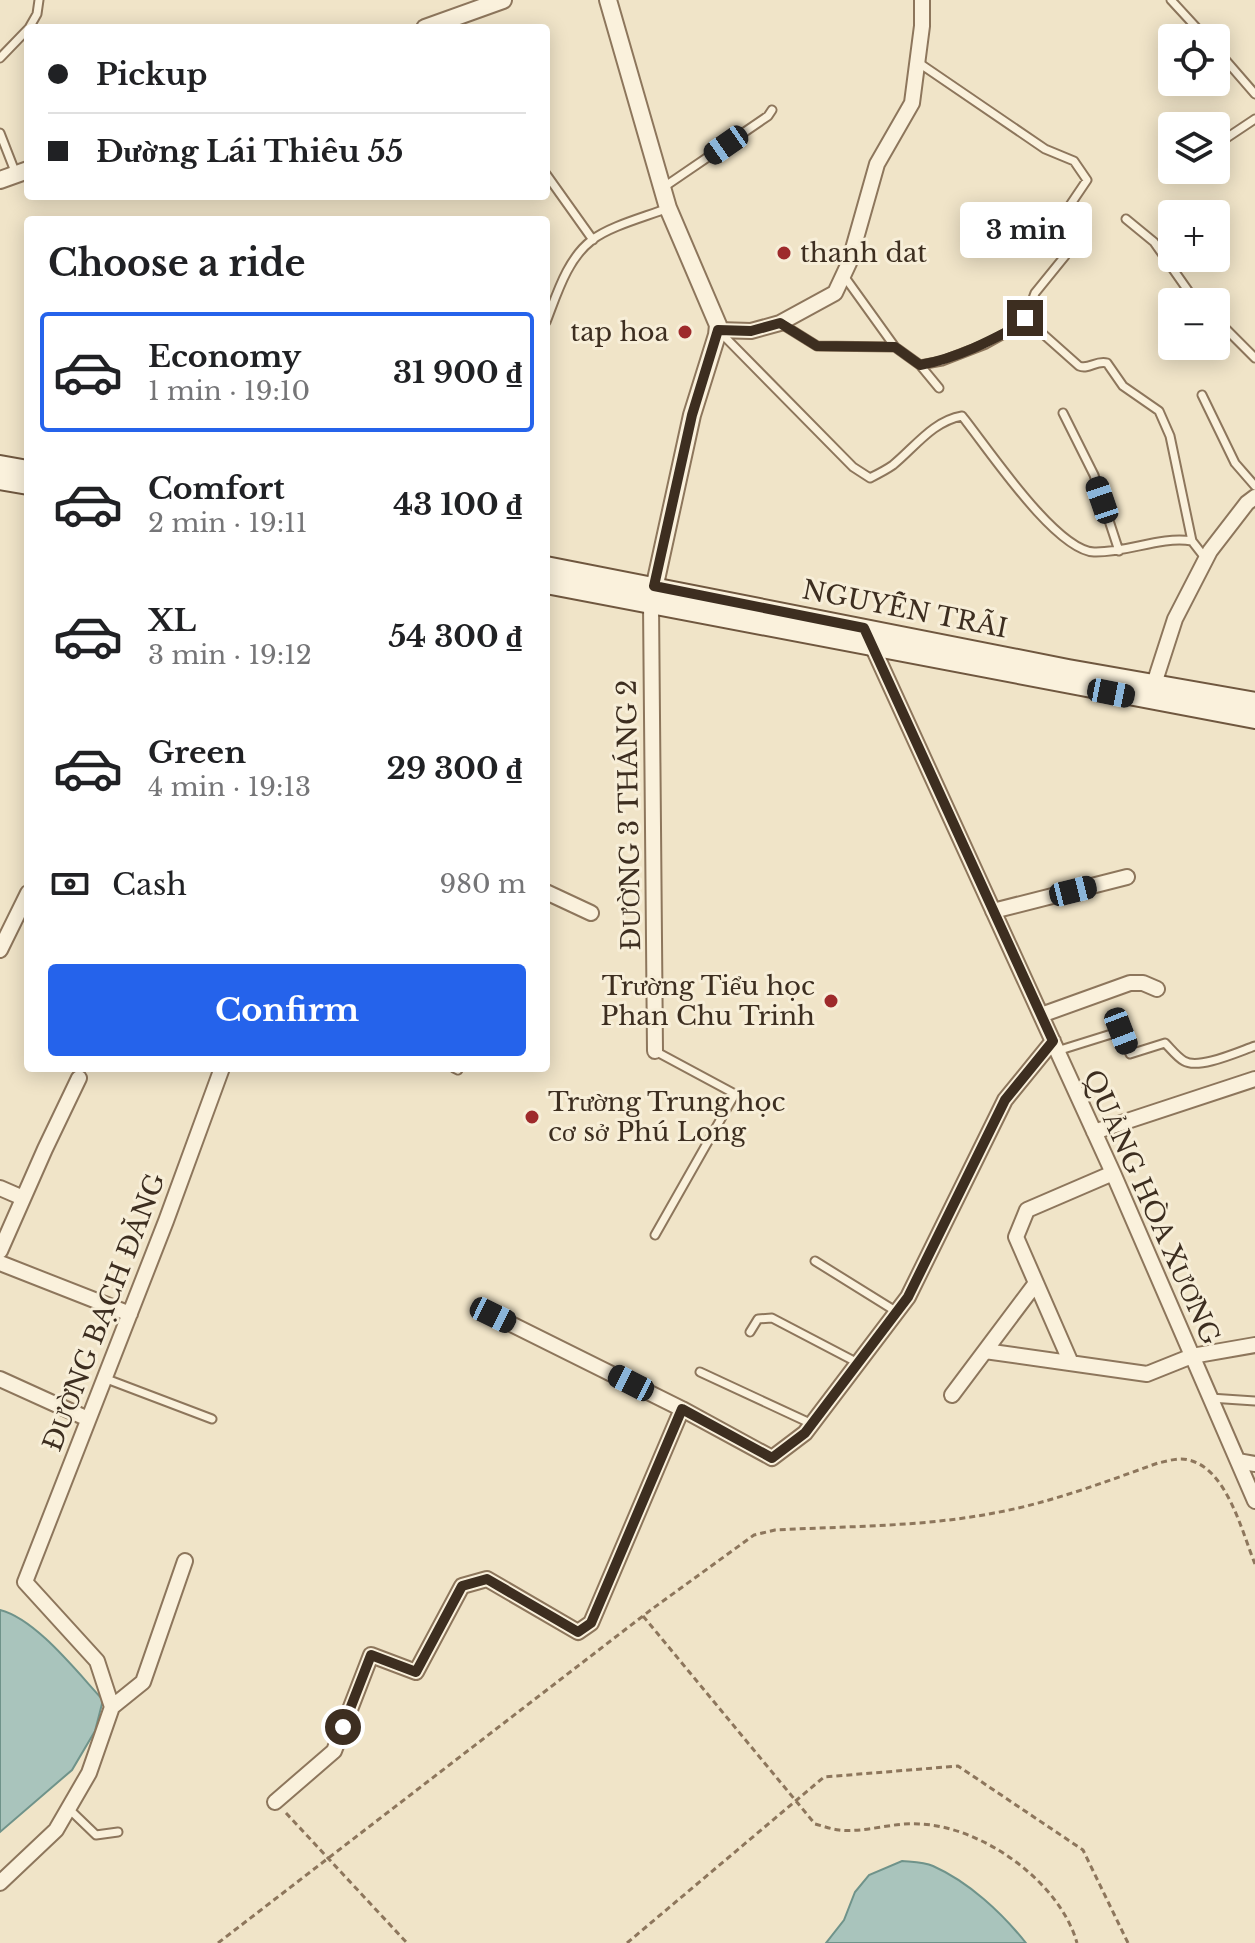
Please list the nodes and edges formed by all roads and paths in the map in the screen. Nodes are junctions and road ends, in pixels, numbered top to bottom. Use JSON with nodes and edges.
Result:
{"nodes":[{"id":1,"x":39,"y":0,"type":"edge"},
{"id":2,"x":503,"y":0,"type":"edge"},
{"id":3,"x":608,"y":0,"type":"edge"},
{"id":4,"x":922,"y":0,"type":"edge"},
{"id":5,"x":1171,"y":0,"type":"edge"},
{"id":6,"x":31,"y":24,"type":"edge"},
{"id":7,"x":436,"y":24,"type":"edge"},
{"id":8,"x":1193,"y":24,"type":"edge"},
{"id":9,"x":24,"y":33,"type":"edge"},
{"id":10,"x":0,"y":58,"type":"edge"},
{"id":11,"x":917,"y":62,"type":"junction"},
{"id":12,"x":1230,"y":65,"type":"edge"},
{"id":13,"x":1255,"y":94,"type":"edge"},
{"id":14,"x":772,"y":110,"type":"dead end"},
{"id":15,"x":1255,"y":119,"type":"edge"},
{"id":16,"x":0,"y":133,"type":"edge"},
{"id":17,"x":1230,"y":136,"type":"edge"},
{"id":18,"x":22,"y":172,"type":"edge"},
{"id":19,"x":0,"y":180,"type":"edge"},
{"id":20,"x":550,"y":180,"type":"edge"},
{"id":21,"x":662,"y":188,"type":"junction"},
{"id":22,"x":668,"y":208,"type":"junction"},
{"id":23,"x":1126,"y":219,"type":"dead end"},
{"id":24,"x":1021,"y":237,"type":"dead end"},
{"id":25,"x":593,"y":240,"type":"junction"},
{"id":26,"x":1053,"y":244,"type":"junction"},
{"id":27,"x":844,"y":276,"type":"junction"},
{"id":28,"x":1188,"y":288,"type":"edge"},
{"id":29,"x":550,"y":313,"type":"edge"},
{"id":30,"x":1025,"y":318,"type":"junction"},
{"id":31,"x":780,"y":323,"type":"junction"},
{"id":32,"x":718,"y":333,"type":"junction"},
{"id":33,"x":1230,"y":333,"type":"edge"},
{"id":34,"x":895,"y":347,"type":"junction"},
{"id":35,"x":1255,"y":358,"type":"edge"},
{"id":36,"x":920,"y":365,"type":"junction"},
{"id":37,"x":939,"y":388,"type":"dead end"},
{"id":38,"x":1202,"y":395,"type":"dead end"},
{"id":39,"x":1063,"y":413,"type":"dead end"},
{"id":40,"x":0,"y":465,"type":"edge"},
{"id":41,"x":24,"y":469,"type":"edge"},
{"id":42,"x":0,"y":480,"type":"edge"},
{"id":43,"x":24,"y":484,"type":"edge"},
{"id":44,"x":1254,"y":497,"type":"edge"},
{"id":45,"x":1192,"y":541,"type":"junction"},
{"id":46,"x":1119,"y":551,"type":"junction"},
{"id":47,"x":1206,"y":559,"type":"junction"},
{"id":48,"x":550,"y":567,"type":"edge"},
{"id":49,"x":550,"y":584,"type":"edge"},
{"id":50,"x":653,"y":595,"type":"junction"},
{"id":51,"x":864,"y":628,"type":"junction"},
{"id":52,"x":872,"y":647,"type":"junction"},
{"id":53,"x":1154,"y":684,"type":"junction"},
{"id":54,"x":1255,"y":702,"type":"edge"},
{"id":55,"x":1255,"y":719,"type":"edge"},
{"id":56,"x":1127,"y":877,"type":"dead end"},
{"id":57,"x":550,"y":894,"type":"edge"},
{"id":58,"x":24,"y":901,"type":"edge"},
{"id":59,"x":993,"y":911,"type":"junction"},
{"id":60,"x":591,"y":913,"type":"dead end"},
{"id":61,"x":0,"y":950,"type":"edge"},
{"id":62,"x":1157,"y":989,"type":"dead end"},
{"id":63,"x":1041,"y":1015,"type":"junction"},
{"id":64,"x":1055,"y":1046,"type":"junction"},
{"id":65,"x":1255,"y":1046,"type":"edge"},
{"id":66,"x":655,"y":1051,"type":"joint"},
{"id":67,"x":221,"y":1072,"type":"edge"},
{"id":68,"x":79,"y":1078,"type":"dead end"},
{"id":69,"x":1255,"y":1079,"type":"edge"},
{"id":70,"x":1094,"y":1132,"type":"junction"},
{"id":71,"x":1113,"y":1173,"type":"junction"},
{"id":72,"x":0,"y":1188,"type":"edge"},
{"id":73,"x":23,"y":1198,"type":"junction"},
{"id":74,"x":655,"y":1235,"type":"dead end"},
{"id":75,"x":0,"y":1251,"type":"edge"},
{"id":76,"x":815,"y":1261,"type":"dead end"},
{"id":77,"x":0,"y":1263,"type":"edge"},
{"id":78,"x":1036,"y":1283,"type":"junction"},
{"id":79,"x":897,"y":1312,"type":"junction"},
{"id":80,"x":130,"y":1314,"type":"junction"},
{"id":81,"x":493,"y":1315,"type":"dead end"},
{"id":82,"x":750,"y":1332,"type":"dead end"},
{"id":83,"x":1255,"y":1345,"type":"edge"},
{"id":84,"x":985,"y":1351,"type":"junction"},
{"id":85,"x":1192,"y":1356,"type":"junction"},
{"id":86,"x":858,"y":1363,"type":"junction"},
{"id":87,"x":1071,"y":1363,"type":"junction"},
{"id":88,"x":700,"y":1372,"type":"dead end"},
{"id":89,"x":104,"y":1378,"type":"junction"},
{"id":90,"x":0,"y":1379,"type":"edge"},
{"id":91,"x":952,"y":1395,"type":"dead end"},
{"id":92,"x":1210,"y":1398,"type":"junction"},
{"id":93,"x":1255,"y":1401,"type":"edge"},
{"id":94,"x":682,"y":1409,"type":"junction"},
{"id":95,"x":88,"y":1419,"type":"junction"},
{"id":96,"x":212,"y":1419,"type":"dead end"},
{"id":97,"x":812,"y":1424,"type":"junction"},
{"id":98,"x":1238,"y":1461,"type":"junction"},
{"id":99,"x":1255,"y":1464,"type":"edge"},
{"id":100,"x":1255,"y":1501,"type":"edge"},
{"id":101,"x":185,"y":1561,"type":"dead end"},
{"id":102,"x":1255,"y":1564,"type":"edge"},
{"id":103,"x":643,"y":1616,"type":"junction"},
{"id":104,"x":110,"y":1714,"type":"junction"},
{"id":105,"x":796,"y":1800,"type":"junction"},
{"id":106,"x":275,"y":1802,"type":"joint"},
{"id":107,"x":68,"y":1808,"type":"junction"},
{"id":108,"x":118,"y":1832,"type":"dead end"},
{"id":109,"x":327,"y":1857,"type":"junction"},
{"id":110,"x":0,"y":1883,"type":"edge"},
{"id":111,"x":218,"y":1943,"type":"edge"},
{"id":112,"x":407,"y":1943,"type":"edge"},
{"id":113,"x":627,"y":1943,"type":"edge"},
{"id":114,"x":1077,"y":1943,"type":"edge"},
{"id":115,"x":1128,"y":1943,"type":"edge"}],
"edges":[{"from":1,"to":6,"type":"lane"},
{"from":2,"to":7,"type":"street"},
{"from":3,"to":21,"type":"street"},
{"from":4,"to":11,"type":"street"},
{"from":5,"to":8,"type":"lane"},
{"from":9,"to":10,"type":"lane"},
{"from":11,"to":26,"type":"lane"},
{"from":11,"to":27,"type":"street"},
{"from":12,"to":13,"type":"lane"},
{"from":14,"to":21,"type":"lane"},
{"from":15,"to":17,"type":"lane"},
{"from":16,"to":18,"type":"lane"},
{"from":18,"to":19,"type":"street"},
{"from":20,"to":25,"type":"lane"},
{"from":21,"to":22,"type":"street"},
{"from":22,"to":25,"type":"lane"},
{"from":22,"to":32,"type":"street"},
{"from":23,"to":28,"type":"lane"},
{"from":24,"to":26,"type":"lane"},
{"from":25,"to":29,"type":"lane"},
{"from":26,"to":30,"type":"lane"},
{"from":27,"to":31,"type":"street"},
{"from":27,"to":34,"type":"lane"},
{"from":30,"to":36,"type":"lane"},
{"from":30,"to":45,"type":"lane"},
{"from":31,"to":32,"type":"street"},
{"from":31,"to":34,"type":"lane"},
{"from":32,"to":46,"type":"lane"},
{"from":32,"to":50,"type":"street","name":"ĐƯỜNG 3 THÁNG 2"},
{"from":33,"to":35,"type":"lane"},
{"from":34,"to":36,"type":"lane"},
{"from":36,"to":37,"type":"lane"},
{"from":38,"to":44,"type":"lane"},
{"from":39,"to":46,"type":"lane"},
{"from":40,"to":41,"type":"main road"},
{"from":42,"to":43,"type":"main road"},
{"from":44,"to":47,"type":"street"},
{"from":45,"to":46,"type":"lane"},
{"from":45,"to":47,"type":"lane"},
{"from":47,"to":53,"type":"street"},
{"from":48,"to":50,"type":"main road","name":"NGUYỄN TRÃI"},
{"from":49,"to":50,"type":"main road","name":"NGUYỄN TRÃI"},
{"from":50,"to":51,"type":"main road","name":"NGUYỄN TRÃI"},
{"from":50,"to":52,"type":"main road","name":"NGUYỄN TRÃI"},
{"from":50,"to":66,"type":"street","name":"ĐƯỜNG 3 THÁNG 2"},
{"from":51,"to":52,"type":"street","name":"QUẢNG HÒA XƯƠNG"},
{"from":51,"to":53,"type":"main road","name":"NGUYỄN TRÃI"},
{"from":52,"to":55,"type":"main road","name":"NGUYỄN TRÃI"},
{"from":52,"to":59,"type":"street","name":"QUẢNG HÒA XƯƠNG"},
{"from":53,"to":54,"type":"main road","name":"NGUYỄN TRÃI"},
{"from":56,"to":59,"type":"street"},
{"from":57,"to":60,"type":"street"},
{"from":58,"to":61,"type":"street"},
{"from":59,"to":63,"type":"street","name":"QUẢNG HÒA XƯƠNG"},
{"from":62,"to":63,"type":"street"},
{"from":63,"to":64,"type":"street","name":"QUẢNG HÒA XƯƠNG"},
{"from":64,"to":65,"type":"lane"},
{"from":64,"to":70,"type":"street","name":"QUẢNG HÒA XƯƠNG"},
{"from":64,"to":79,"type":"street"},
{"from":66,"to":74,"type":"lane","name":"ĐƯỜNG 3 THÁNG 2"},
{"from":67,"to":80,"type":"street","name":"ĐƯỜNG BẠCH ĐẰNG"},
{"from":68,"to":73,"type":"street"},
{"from":69,"to":70,"type":"street"},
{"from":70,"to":71,"type":"street","name":"QUẢNG HÒA XƯƠNG"},
{"from":71,"to":78,"type":"street"},
{"from":71,"to":85,"type":"street","name":"QUẢNG HÒA XƯƠNG"},
{"from":72,"to":73,"type":"street"},
{"from":73,"to":75,"type":"street"},
{"from":76,"to":79,"type":"lane"},
{"from":77,"to":80,"type":"street"},
{"from":78,"to":84,"type":"street"},
{"from":78,"to":87,"type":"street"},
{"from":79,"to":86,"type":"street"},
{"from":80,"to":89,"type":"street","name":"ĐƯỜNG BẠCH ĐẰNG"},
{"from":81,"to":94,"type":"street"},
{"from":82,"to":86,"type":"lane"},
{"from":83,"to":85,"type":"street"},
{"from":84,"to":87,"type":"street"},
{"from":84,"to":91,"type":"street"},
{"from":85,"to":87,"type":"street"},
{"from":85,"to":92,"type":"street","name":"QUẢNG HÒA XƯƠNG"},
{"from":86,"to":97,"type":"street"},
{"from":88,"to":97,"type":"lane"},
{"from":89,"to":95,"type":"street","name":"ĐƯỜNG BẠCH ĐẰNG"},
{"from":89,"to":96,"type":"lane"},
{"from":90,"to":95,"type":"street"},
{"from":92,"to":93,"type":"lane"},
{"from":92,"to":98,"type":"street","name":"QUẢNG HÒA XƯƠNG"},
{"from":94,"to":97,"type":"street"},
{"from":94,"to":106,"type":"street"},
{"from":95,"to":104,"type":"street","name":"ĐƯỜNG BẠCH ĐẰNG"},
{"from":98,"to":99,"type":"street"},
{"from":98,"to":100,"type":"street","name":"QUẢNG HÒA XƯƠNG"},
{"from":101,"to":104,"type":"street"},
{"from":102,"to":103,"type":"path"},
{"from":103,"to":105,"type":"path"},
{"from":103,"to":109,"type":"path"},
{"from":104,"to":107,"type":"street"},
{"from":105,"to":113,"type":"path"},
{"from":105,"to":114,"type":"path"},
{"from":105,"to":115,"type":"path"},
{"from":106,"to":109,"type":"path"},
{"from":107,"to":108,"type":"lane"},
{"from":107,"to":110,"type":"street"},
{"from":109,"to":111,"type":"path"},
{"from":109,"to":112,"type":"path"}]}
